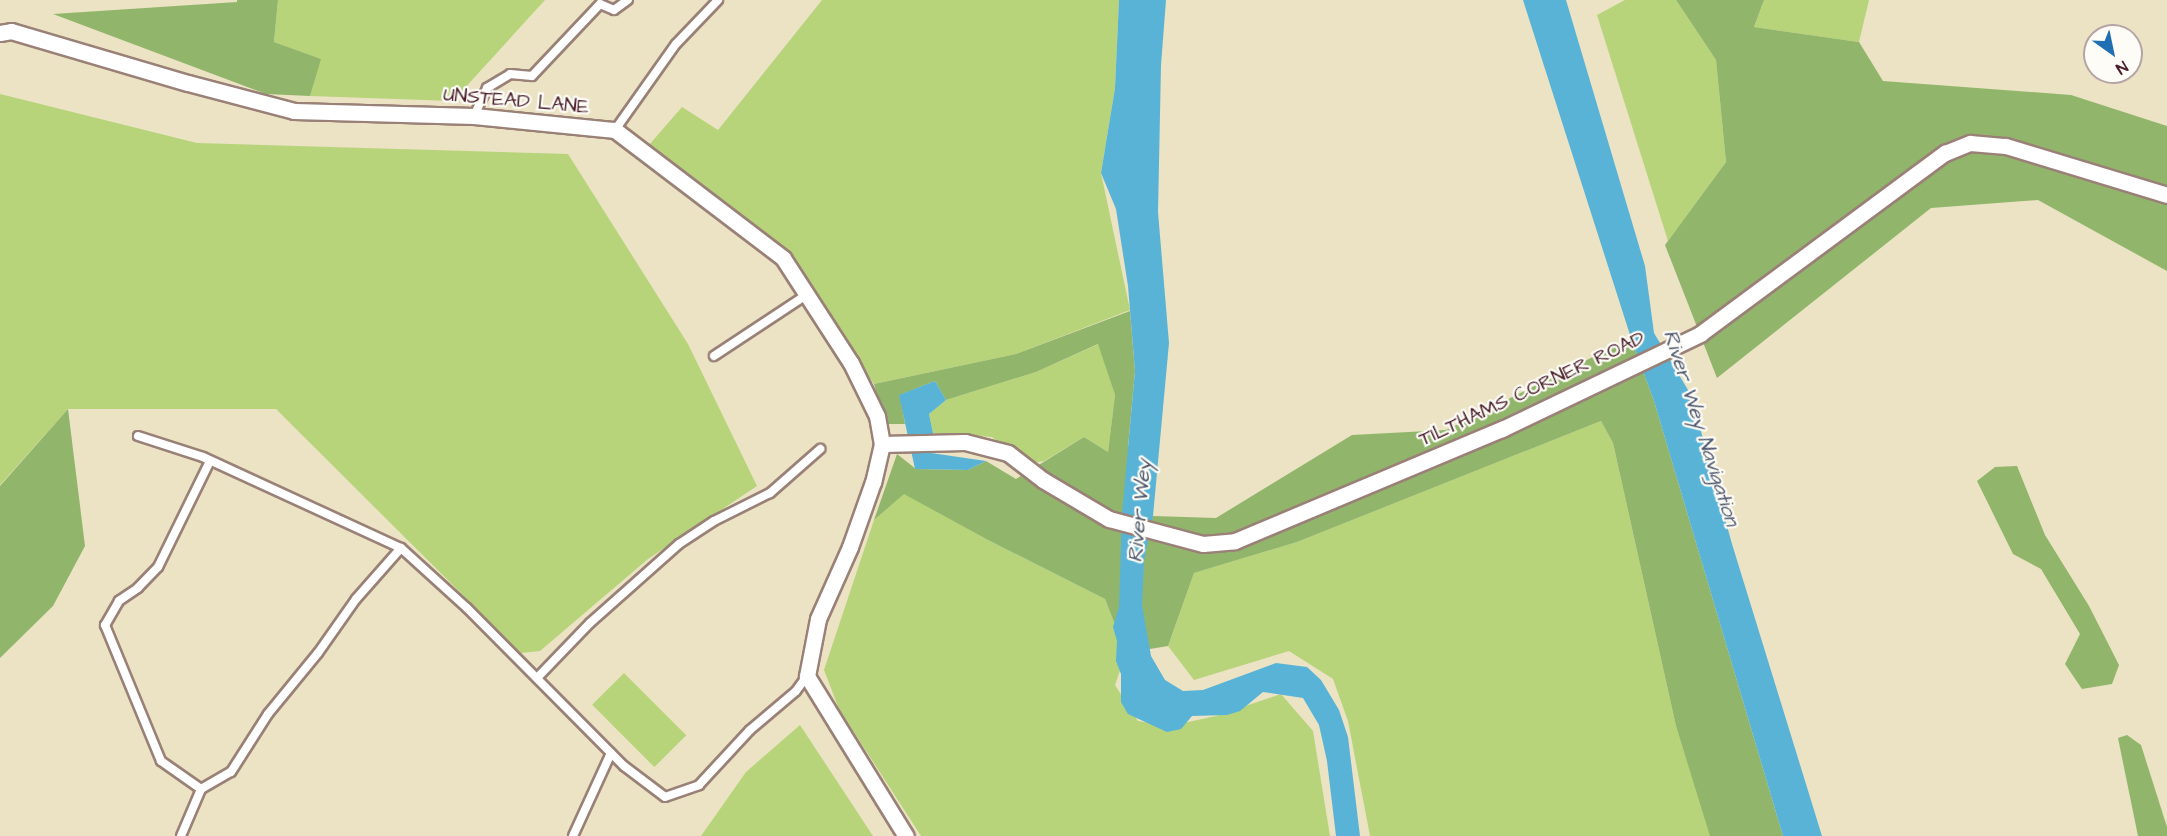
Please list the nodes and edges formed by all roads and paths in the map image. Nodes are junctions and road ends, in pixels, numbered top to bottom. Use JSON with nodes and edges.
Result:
{"nodes":[{"id":1,"x":628,"y":0,"type":"edge"},
{"id":2,"x":718,"y":0,"type":"edge"},
{"id":3,"x":0,"y":33,"type":"edge"},
{"id":4,"x":474,"y":116,"type":"junction"},
{"id":5,"x":615,"y":130,"type":"junction"},
{"id":6,"x":2167,"y":195,"type":"edge"},
{"id":7,"x":806,"y":295,"type":"junction"},
{"id":8,"x":714,"y":356,"type":"dead end"},
{"id":9,"x":138,"y":436,"type":"dead end"},
{"id":10,"x":882,"y":444,"type":"junction"},
{"id":11,"x":820,"y":449,"type":"dead end"},
{"id":12,"x":210,"y":460,"type":"junction"},
{"id":13,"x":401,"y":548,"type":"junction"},
{"id":14,"x":807,"y":676,"type":"junction"},
{"id":15,"x":537,"y":678,"type":"junction"},
{"id":16,"x":611,"y":753,"type":"junction"},
{"id":17,"x":201,"y":789,"type":"junction"},
{"id":18,"x":181,"y":836,"type":"edge"},
{"id":19,"x":573,"y":836,"type":"edge"},
{"id":20,"x":906,"y":836,"type":"edge"}],
"edges":[{"from":1,"to":4,"type":"lane"},
{"from":2,"to":5,"type":"lane"},
{"from":3,"to":4,"type":"street","name":"UNSTEAD LANE"},
{"from":4,"to":5,"type":"street","name":"UNSTEAD LANE"},
{"from":5,"to":7,"type":"street"},
{"from":6,"to":10,"type":"street","name":"TILTHAMS CORNER ROAD"},
{"from":7,"to":8,"type":"lane"},
{"from":7,"to":10,"type":"street"},
{"from":9,"to":12,"type":"lane"},
{"from":10,"to":14,"type":"street"},
{"from":11,"to":15,"type":"lane"},
{"from":12,"to":13,"type":"lane"},
{"from":12,"to":17,"type":"lane"},
{"from":13,"to":15,"type":"lane"},
{"from":13,"to":17,"type":"lane"},
{"from":14,"to":16,"type":"lane"},
{"from":14,"to":20,"type":"street"},
{"from":15,"to":16,"type":"lane"},
{"from":16,"to":19,"type":"lane"},
{"from":17,"to":18,"type":"lane"}]}
